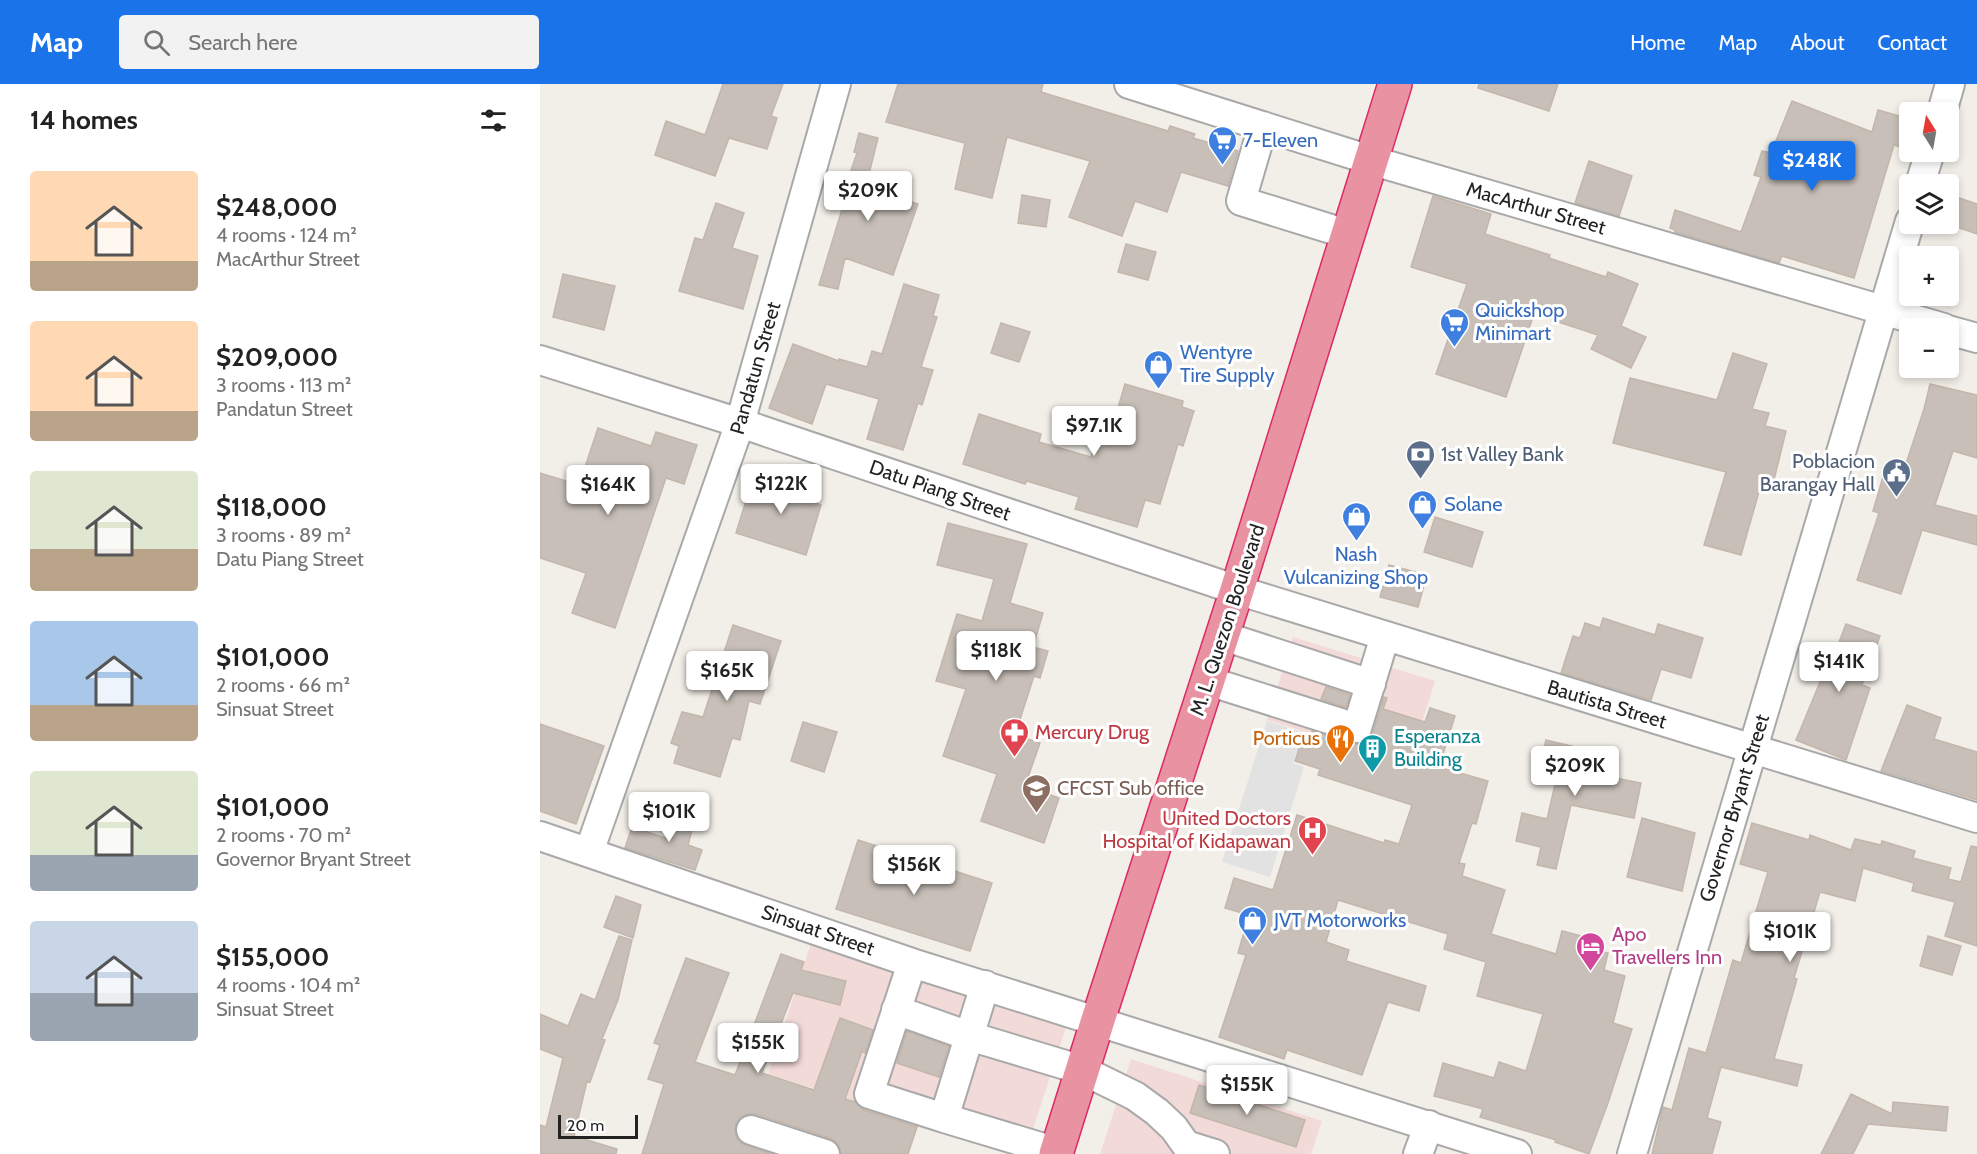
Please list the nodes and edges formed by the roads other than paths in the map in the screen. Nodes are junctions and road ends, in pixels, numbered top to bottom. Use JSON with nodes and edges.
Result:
{"nodes":[{"id":1,"x":836,"y":84,"type":"edge"},
{"id":2,"x":1128,"y":84,"type":"edge"},
{"id":3,"x":1395,"y":84,"type":"edge"},
{"id":4,"x":1950,"y":84,"type":"edge"},
{"id":5,"x":1945,"y":102,"type":"edge"},
{"id":6,"x":1263,"y":126,"type":"junction"},
{"id":7,"x":1370,"y":160,"type":"junction"},
{"id":8,"x":1347,"y":234,"type":"junction"},
{"id":9,"x":1906,"y":234,"type":"edge"},
{"id":10,"x":1883,"y":310,"type":"junction"},
{"id":11,"x":1910,"y":318,"type":"edge"},
{"id":12,"x":1959,"y":333,"type":"edge"},
{"id":13,"x":1977,"y":338,"type":"edge"},
{"id":14,"x":540,"y":360,"type":"edge"},
{"id":15,"x":740,"y":423,"type":"junction"},
{"id":16,"x":1237,"y":590,"type":"junction"},
{"id":17,"x":1222,"y":636,"type":"junction"},
{"id":18,"x":1385,"y":636,"type":"junction"},
{"id":19,"x":1311,"y":664,"type":"junction"},
{"id":20,"x":1208,"y":681,"type":"junction"},
{"id":21,"x":1371,"y":684,"type":"junction"},
{"id":22,"x":1297,"y":709,"type":"junction"},
{"id":23,"x":1752,"y":749,"type":"junction"},
{"id":24,"x":1977,"y":818,"type":"edge"},
{"id":25,"x":540,"y":836,"type":"edge"},
{"id":26,"x":589,"y":852,"type":"junction"},
{"id":27,"x":912,"y":963,"type":"junction"},
{"id":28,"x":985,"y":985,"type":"junction"},
{"id":29,"x":896,"y":1010,"type":"junction"},
{"id":30,"x":1097,"y":1023,"type":"junction"},
{"id":31,"x":969,"y":1036,"type":"junction"},
{"id":32,"x":1082,"y":1070,"type":"junction"},
{"id":33,"x":944,"y":1118,"type":"junction"},
{"id":34,"x":1429,"y":1125,"type":"junction"},
{"id":35,"x":750,"y":1130,"type":"dead end"},
{"id":36,"x":1185,"y":1149,"type":"edge"},
{"id":37,"x":1057,"y":1153,"type":"edge"},
{"id":38,"x":825,"y":1154,"type":"edge"},
{"id":39,"x":1215,"y":1154,"type":"edge"},
{"id":40,"x":1418,"y":1154,"type":"edge"},
{"id":41,"x":1517,"y":1154,"type":"edge"},
{"id":42,"x":1632,"y":1154,"type":"edge"}],
"edges":[{"from":1,"to":15,"type":"street","name":"Pandatun Street"},
{"from":2,"to":6,"type":"street","name":"MacArthur Street"},
{"from":3,"to":7,"type":"highway","name":"M. L. Quezon Boulevard"},
{"from":4,"to":5,"type":"street"},
{"from":6,"to":7,"type":"street","name":"MacArthur Street"},
{"from":6,"to":8,"type":"street"},
{"from":7,"to":8,"type":"highway","name":"M. L. Quezon Boulevard"},
{"from":7,"to":10,"type":"street","name":"MacArthur Street"},
{"from":8,"to":16,"type":"highway","name":"M. L. Quezon Boulevard"},
{"from":9,"to":10,"type":"street","name":"Governor Bryant Street"},
{"from":10,"to":11,"type":"street","name":"MacArthur Street"},
{"from":10,"to":23,"type":"street","name":"Governor Bryant Street"},
{"from":12,"to":13,"type":"street","name":"MacArthur Street"},
{"from":14,"to":15,"type":"street","name":"Datu Piang Street"},
{"from":15,"to":16,"type":"street","name":"Datu Piang Street"},
{"from":15,"to":26,"type":"street","name":"Pandatun Street"},
{"from":16,"to":17,"type":"highway","name":"M. L. Quezon Boulevard"},
{"from":16,"to":18,"type":"street","name":"Bautista Street"},
{"from":17,"to":19,"type":"street"},
{"from":17,"to":20,"type":"highway","name":"M. L. Quezon Boulevard"},
{"from":18,"to":21,"type":"street"},
{"from":18,"to":23,"type":"street","name":"Bautista Street"},
{"from":19,"to":21,"type":"street"},
{"from":19,"to":22,"type":"street"},
{"from":20,"to":22,"type":"street"},
{"from":20,"to":30,"type":"highway","name":"M. L. Quezon Boulevard"},
{"from":21,"to":22,"type":"street"},
{"from":23,"to":24,"type":"street","name":"Bautista Street"},
{"from":23,"to":42,"type":"street","name":"Governor Bryant Street"},
{"from":25,"to":26,"type":"street","name":"Sinsuat Street"},
{"from":26,"to":27,"type":"street","name":"Sinsuat Street"},
{"from":27,"to":28,"type":"street","name":"Sinsuat Street"},
{"from":27,"to":29,"type":"street"},
{"from":28,"to":30,"type":"street","name":"Sinsuat Street"},
{"from":28,"to":31,"type":"street"},
{"from":29,"to":31,"type":"street"},
{"from":29,"to":33,"type":"street"},
{"from":30,"to":32,"type":"highway","name":"M. L. Quezon Boulevard"},
{"from":30,"to":34,"type":"street","name":"Sinsuat Street"},
{"from":31,"to":32,"type":"street"},
{"from":31,"to":33,"type":"street"},
{"from":32,"to":36,"type":"street"},
{"from":32,"to":37,"type":"highway","name":"M. L. Quezon Boulevard"},
{"from":33,"to":37,"type":"street"},
{"from":34,"to":40,"type":"street"},
{"from":34,"to":41,"type":"street","name":"Sinsuat Street"},
{"from":35,"to":38,"type":"street"},
{"from":36,"to":39,"type":"street"}]}
